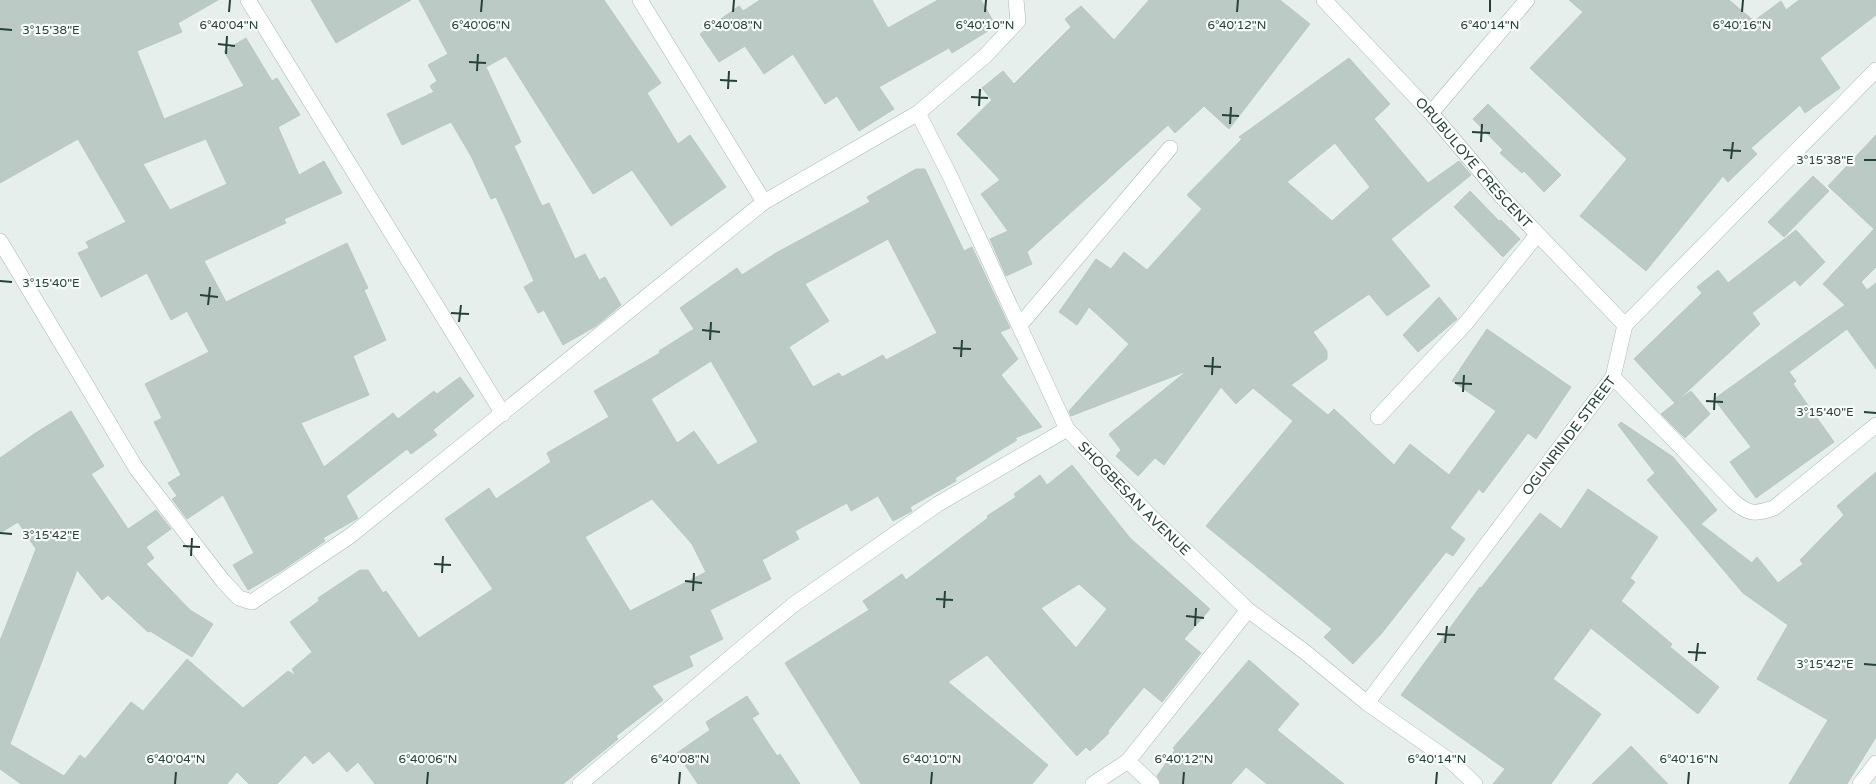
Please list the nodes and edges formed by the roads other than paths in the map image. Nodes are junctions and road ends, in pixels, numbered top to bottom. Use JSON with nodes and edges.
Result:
{"nodes":[{"id":1,"x":248,"y":0,"type":"edge"},
{"id":2,"x":640,"y":0,"type":"edge"},
{"id":3,"x":1016,"y":0,"type":"edge"},
{"id":4,"x":1324,"y":0,"type":"edge"},
{"id":5,"x":1527,"y":0,"type":"edge"},
{"id":6,"x":1876,"y":70,"type":"edge"},
{"id":7,"x":918,"y":113,"type":"junction"},
{"id":8,"x":1432,"y":113,"type":"junction"},
{"id":9,"x":1170,"y":148,"type":"dead end"},
{"id":10,"x":764,"y":202,"type":"junction"},
{"id":11,"x":1537,"y":235,"type":"junction"},
{"id":12,"x":0,"y":241,"type":"edge"},
{"id":13,"x":1020,"y":325,"type":"junction"},
{"id":14,"x":1625,"y":325,"type":"junction"},
{"id":15,"x":1613,"y":377,"type":"junction"},
{"id":16,"x":503,"y":414,"type":"junction"},
{"id":17,"x":1378,"y":417,"type":"dead end"},
{"id":18,"x":1876,"y":425,"type":"edge"},
{"id":19,"x":1067,"y":428,"type":"junction"},
{"id":20,"x":1248,"y":610,"type":"junction"},
{"id":21,"x":1367,"y":703,"type":"junction"},
{"id":22,"x":1128,"y":761,"type":"junction"},
{"id":23,"x":1876,"y":763,"type":"edge"},
{"id":24,"x":580,"y":784,"type":"edge"},
{"id":25,"x":1093,"y":784,"type":"edge"},
{"id":26,"x":1152,"y":784,"type":"edge"},
{"id":27,"x":1475,"y":784,"type":"edge"},
{"id":28,"x":1860,"y":784,"type":"edge"}],
"edges":[{"from":1,"to":16,"type":"street"},
{"from":2,"to":10,"type":"street"},
{"from":3,"to":7,"type":"street"},
{"from":4,"to":8,"type":"street","name":"ORUBULOYE CRESCENT"},
{"from":5,"to":8,"type":"street"},
{"from":6,"to":14,"type":"street"},
{"from":7,"to":10,"type":"street"},
{"from":7,"to":13,"type":"street","name":"SHOGBESAN AVENUE"},
{"from":8,"to":11,"type":"street","name":"ORUBULOYE CRESCENT"},
{"from":9,"to":13,"type":"street"},
{"from":10,"to":16,"type":"street"},
{"from":11,"to":14,"type":"street","name":"ORUBULOYE CRESCENT"},
{"from":11,"to":17,"type":"street"},
{"from":12,"to":16,"type":"street"},
{"from":13,"to":19,"type":"street","name":"SHOGBESAN AVENUE"},
{"from":14,"to":15,"type":"street","name":"OGUNRINDE STREET"},
{"from":15,"to":18,"type":"street"},
{"from":15,"to":21,"type":"street","name":"OGUNRINDE STREET"},
{"from":19,"to":20,"type":"street","name":"SHOGBESAN AVENUE"},
{"from":19,"to":24,"type":"street"},
{"from":20,"to":21,"type":"street","name":"SHOGBESAN AVENUE"},
{"from":20,"to":22,"type":"street"},
{"from":21,"to":27,"type":"street","name":"SHOGBESAN AVENUE"},
{"from":22,"to":25,"type":"street"},
{"from":22,"to":26,"type":"street"},
{"from":23,"to":28,"type":"street"}]}
